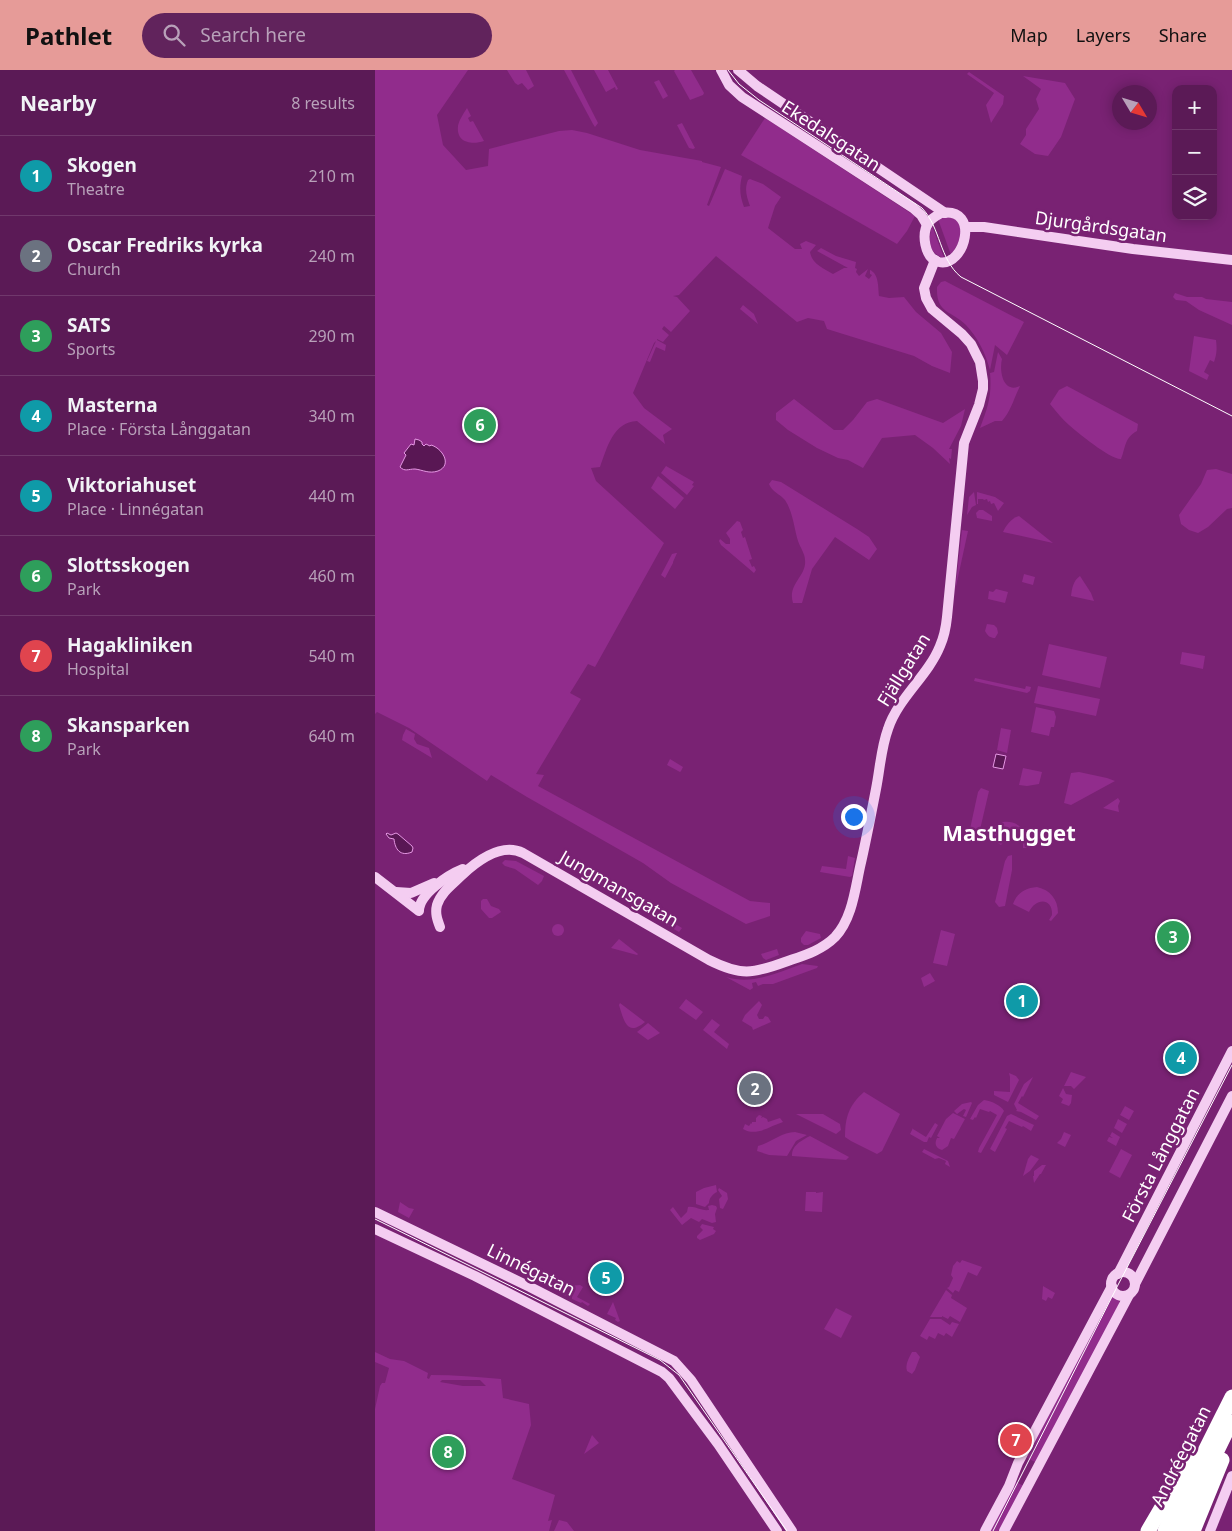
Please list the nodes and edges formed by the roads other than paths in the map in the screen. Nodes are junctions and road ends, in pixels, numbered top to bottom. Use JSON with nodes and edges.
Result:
{"nodes":[{"id":1,"x":721,"y":70,"type":"edge"},
{"id":2,"x":738,"y":70,"type":"edge"},
{"id":3,"x":945,"y":213,"type":"junction"},
{"id":4,"x":927,"y":225,"type":"junction"},
{"id":5,"x":966,"y":227,"type":"junction"},
{"id":6,"x":935,"y":260,"type":"junction"},
{"id":7,"x":1232,"y":260,"type":"edge"},
{"id":8,"x":375,"y":877,"type":"edge"},
{"id":9,"x":450,"y":880,"type":"junction"},
{"id":10,"x":438,"y":889,"type":"junction"},
{"id":11,"x":393,"y":891,"type":"junction"},
{"id":12,"x":441,"y":927,"type":"dead end"},
{"id":13,"x":754,"y":972,"type":"joint"},
{"id":14,"x":1232,"y":1051,"type":"edge"},
{"id":15,"x":1232,"y":1096,"type":"edge"},
{"id":16,"x":375,"y":1212,"type":"edge"},
{"id":17,"x":375,"y":1229,"type":"edge"},
{"id":18,"x":1118,"y":1274,"type":"junction"},
{"id":19,"x":1135,"y":1284,"type":"junction"},
{"id":20,"x":1111,"y":1286,"type":"junction"},
{"id":21,"x":1129,"y":1295,"type":"junction"},
{"id":22,"x":1232,"y":1397,"type":"edge"},
{"id":23,"x":1232,"y":1419,"type":"edge"},
{"id":24,"x":1232,"y":1432,"type":"edge"},
{"id":25,"x":1210,"y":1439,"type":"junction"},
{"id":26,"x":1232,"y":1476,"type":"edge"},
{"id":27,"x":777,"y":1531,"type":"edge"},
{"id":28,"x":791,"y":1531,"type":"edge"},
{"id":29,"x":985,"y":1531,"type":"edge"},
{"id":30,"x":1004,"y":1531,"type":"edge"},
{"id":31,"x":1148,"y":1531,"type":"edge"},
{"id":32,"x":1165,"y":1531,"type":"edge"},
{"id":33,"x":1178,"y":1531,"type":"edge"},
{"id":34,"x":1193,"y":1531,"type":"edge"},
{"id":35,"x":1210,"y":1531,"type":"edge"}],
"edges":[{"from":1,"to":4,"type":"street","name":"Ekedalsgatan"},
{"from":2,"to":3,"type":"street","name":"Ekedalsgatan"},
{"from":3,"to":4,"type":"street"},
{"from":3,"to":5,"type":"street"},
{"from":4,"to":6,"type":"street"},
{"from":5,"to":6,"type":"street"},
{"from":5,"to":7,"type":"street","name":"Djurgårdsgatan"},
{"from":6,"to":13,"type":"street","name":"Fjällgatan"},
{"from":8,"to":11,"type":"street"},
{"from":9,"to":10,"type":"street","name":"Jungmansgatan"},
{"from":9,"to":10,"type":"street"},
{"from":9,"to":13,"type":"street","name":"Jungmansgatan"},
{"from":10,"to":11,"type":"street","name":"Jungmansgatan"},
{"from":10,"to":11,"type":"street"},
{"from":10,"to":12,"type":"street"},
{"from":14,"to":18,"type":"street","name":"Första Långgatan"},
{"from":15,"to":19,"type":"street","name":"Första Långgatan"},
{"from":16,"to":28,"type":"street","name":"Linnégatan"},
{"from":17,"to":27,"type":"street","name":"Linnégatan"},
{"from":18,"to":19,"type":"street"},
{"from":18,"to":20,"type":"street","name":"Första Långgatan"},
{"from":19,"to":21,"type":"street","name":"Första Långgatan"},
{"from":20,"to":21,"type":"street"},
{"from":20,"to":29,"type":"street","name":"Första Långgatan"},
{"from":21,"to":30,"type":"street","name":"Första Långgatan"},
{"from":22,"to":25,"type":"highway","name":"Andréegatan"},
{"from":23,"to":33,"type":"highway","name":"Andréegatan"},
{"from":24,"to":34,"type":"highway"},
{"from":25,"to":31,"type":"highway"},
{"from":25,"to":32,"type":"highway","name":"Andréegatan"},
{"from":26,"to":35,"type":"street"}]}
